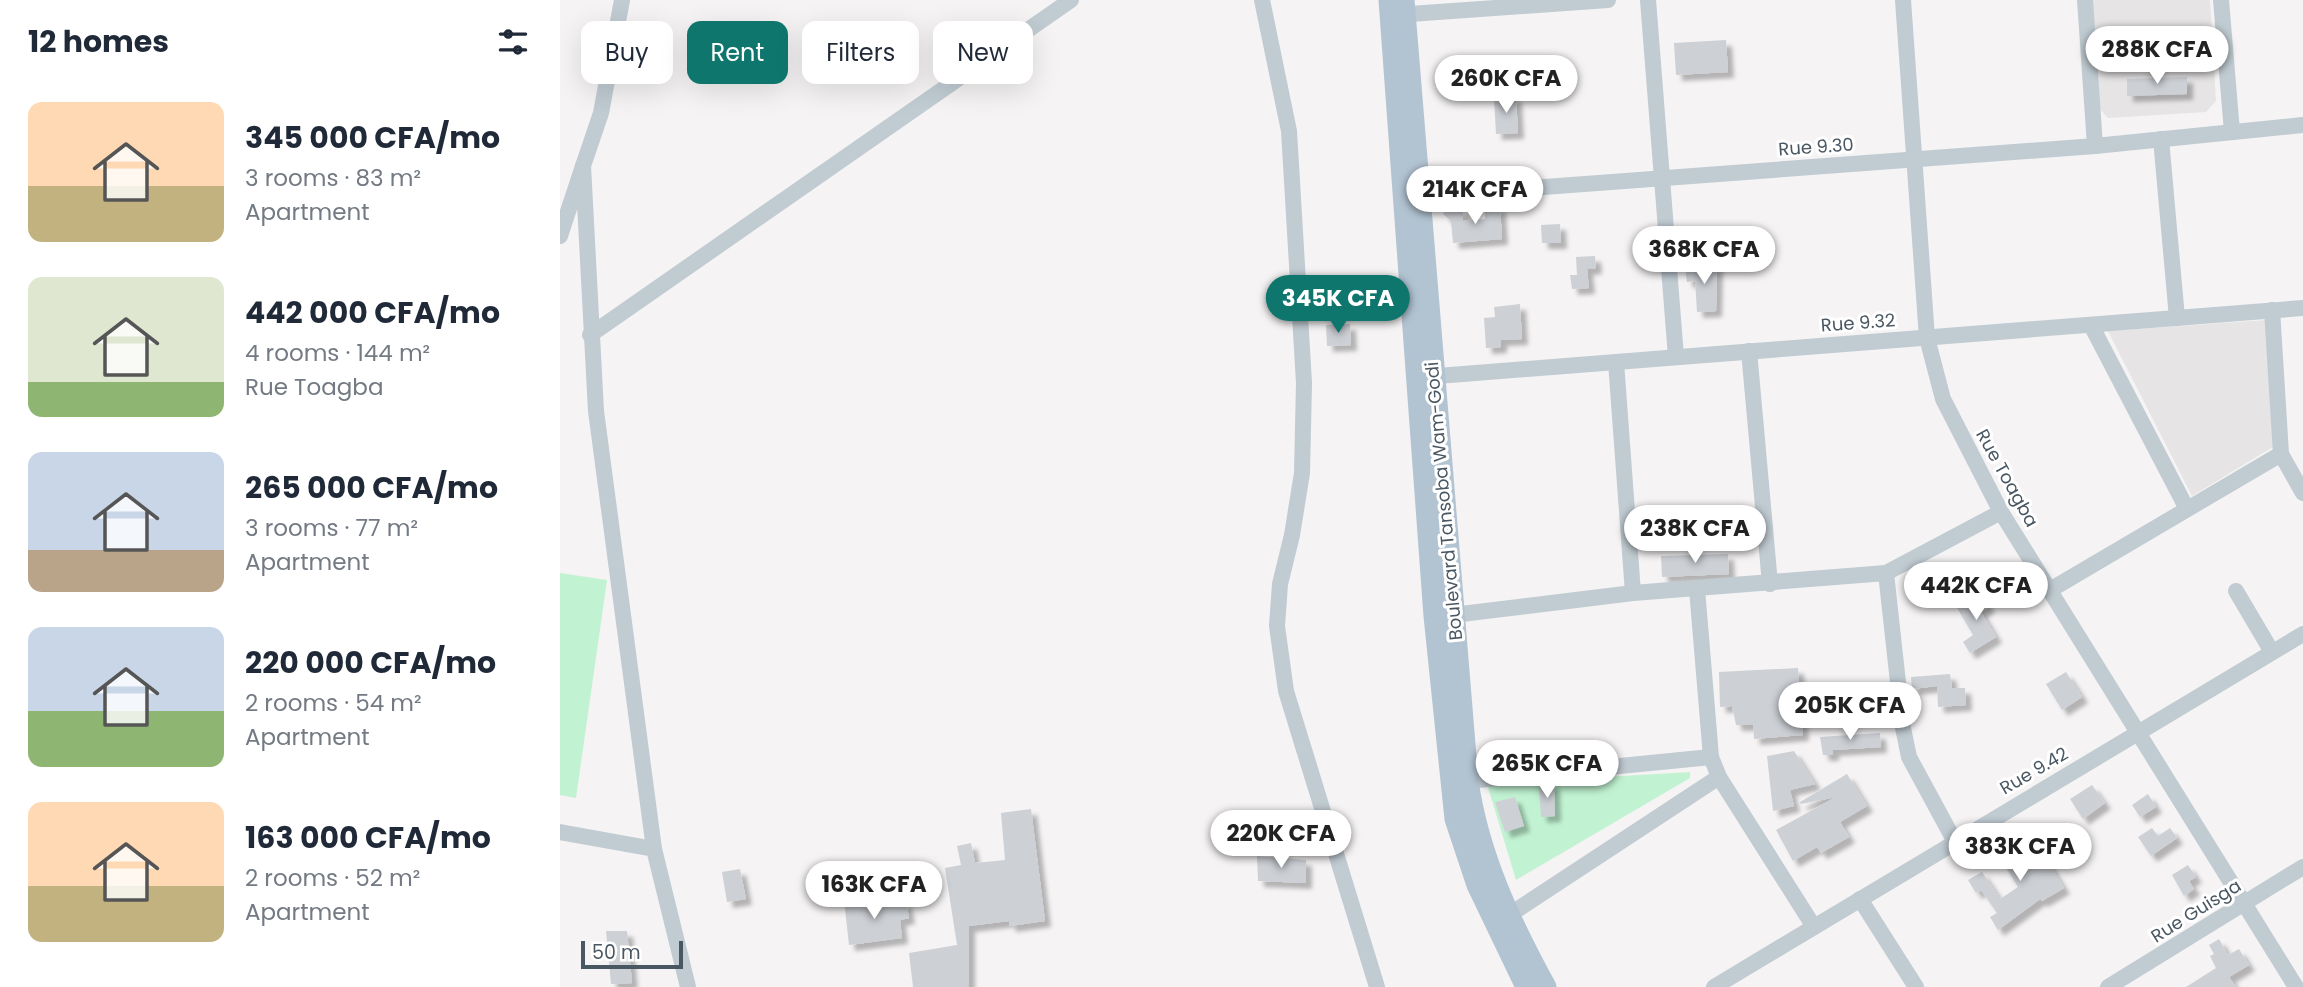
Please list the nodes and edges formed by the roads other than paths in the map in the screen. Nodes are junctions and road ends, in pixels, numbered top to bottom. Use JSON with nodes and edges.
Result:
{"nodes":[{"id":1,"x":622,"y":0,"type":"edge"},
{"id":2,"x":1070,"y":0,"type":"edge"},
{"id":3,"x":1262,"y":0,"type":"edge"},
{"id":4,"x":1608,"y":0,"type":"edge"},
{"id":5,"x":1648,"y":0,"type":"edge"},
{"id":6,"x":1903,"y":0,"type":"edge"},
{"id":7,"x":2085,"y":0,"type":"edge"},
{"id":8,"x":2221,"y":0,"type":"edge"},
{"id":9,"x":1583,"y":1,"type":"edge"},
{"id":10,"x":1397,"y":7,"type":"edge"},
{"id":11,"x":2303,"y":125,"type":"edge"},
{"id":12,"x":2232,"y":132,"type":"junction"},
{"id":13,"x":2161,"y":139,"type":"junction"},
{"id":14,"x":2095,"y":146,"type":"junction"},
{"id":15,"x":1914,"y":159,"type":"junction"},
{"id":16,"x":583,"y":166,"type":"junction"},
{"id":17,"x":1662,"y":177,"type":"junction"},
{"id":18,"x":1411,"y":197,"type":"junction"},
{"id":19,"x":560,"y":236,"type":"edge"},
{"id":20,"x":2303,"y":308,"type":"edge"},
{"id":21,"x":2272,"y":310,"type":"junction"},
{"id":22,"x":2177,"y":318,"type":"junction"},
{"id":23,"x":2091,"y":325,"type":"junction"},
{"id":24,"x":590,"y":335,"type":"junction"},
{"id":25,"x":1927,"y":338,"type":"junction"},
{"id":26,"x":1749,"y":351,"type":"junction"},
{"id":27,"x":1676,"y":356,"type":"junction"},
{"id":28,"x":1616,"y":362,"type":"junction"},
{"id":29,"x":1425,"y":377,"type":"junction"},
{"id":30,"x":2281,"y":454,"type":"junction"},
{"id":31,"x":2303,"y":493,"type":"edge"},
{"id":32,"x":2187,"y":509,"type":"junction"},
{"id":33,"x":2001,"y":512,"type":"junction"},
{"id":34,"x":1886,"y":573,"type":"junction"},
{"id":35,"x":1770,"y":584,"type":"junction"},
{"id":36,"x":1697,"y":589,"type":"junction"},
{"id":37,"x":2050,"y":590,"type":"junction"},
{"id":38,"x":2236,"y":592,"type":"dead end"},
{"id":39,"x":1633,"y":593,"type":"junction"},
{"id":40,"x":1453,"y":615,"type":"junction"},
{"id":41,"x":2303,"y":634,"type":"edge"},
{"id":42,"x":2272,"y":652,"type":"junction"},
{"id":43,"x":2138,"y":733,"type":"junction"},
{"id":44,"x":1711,"y":757,"type":"junction"},
{"id":45,"x":1719,"y":777,"type":"junction"},
{"id":46,"x":1468,"y":781,"type":"junction"},
{"id":47,"x":560,"y":832,"type":"edge"},
{"id":48,"x":1954,"y":840,"type":"junction"},
{"id":49,"x":654,"y":849,"type":"junction"},
{"id":50,"x":2303,"y":867,"type":"edge"},
{"id":51,"x":1860,"y":899,"type":"junction"},
{"id":52,"x":2245,"y":903,"type":"junction"},
{"id":53,"x":1509,"y":915,"type":"junction"},
{"id":54,"x":1814,"y":928,"type":"junction"},
{"id":55,"x":688,"y":987,"type":"edge"},
{"id":56,"x":1377,"y":987,"type":"edge"},
{"id":57,"x":1526,"y":987,"type":"edge"},
{"id":58,"x":1546,"y":987,"type":"edge"},
{"id":59,"x":1714,"y":987,"type":"edge"},
{"id":60,"x":1916,"y":987,"type":"edge"},
{"id":61,"x":2108,"y":987,"type":"edge"},
{"id":62,"x":2297,"y":987,"type":"edge"}],
"edges":[{"from":1,"to":16,"type":"street"},
{"from":2,"to":24,"type":"street"},
{"from":3,"to":56,"type":"street"},
{"from":4,"to":9,"type":"street"},
{"from":5,"to":17,"type":"street"},
{"from":6,"to":15,"type":"street","name":"Rue Toagba"},
{"from":7,"to":14,"type":"street"},
{"from":8,"to":12,"type":"street"},
{"from":9,"to":10,"type":"street"},
{"from":10,"to":18,"type":"main road","name":"Boulevard Tansoba Wam-Godi"},
{"from":11,"to":12,"type":"street"},
{"from":12,"to":13,"type":"street","name":"Rue 9.30"},
{"from":13,"to":14,"type":"street","name":"Rue 9.30"},
{"from":13,"to":22,"type":"street"},
{"from":14,"to":15,"type":"street","name":"Rue 9.30"},
{"from":15,"to":17,"type":"street","name":"Rue 9.30"},
{"from":15,"to":25,"type":"street","name":"Rue Toagba"},
{"from":16,"to":19,"type":"street"},
{"from":16,"to":24,"type":"street"},
{"from":17,"to":18,"type":"street","name":"Rue 9.30"},
{"from":17,"to":27,"type":"street"},
{"from":18,"to":29,"type":"main road","name":"Boulevard Tansoba Wam-Godi"},
{"from":20,"to":21,"type":"street","name":"Rue 9.32"},
{"from":21,"to":22,"type":"street","name":"Rue 9.32"},
{"from":21,"to":30,"type":"street"},
{"from":22,"to":23,"type":"street","name":"Rue 9.32"},
{"from":23,"to":25,"type":"street","name":"Rue 9.32"},
{"from":23,"to":32,"type":"street"},
{"from":24,"to":49,"type":"street"},
{"from":25,"to":26,"type":"street","name":"Rue 9.32"},
{"from":25,"to":33,"type":"street","name":"Rue Toagba"},
{"from":26,"to":27,"type":"street","name":"Rue 9.32"},
{"from":26,"to":35,"type":"street"},
{"from":27,"to":28,"type":"street","name":"Rue 9.32"},
{"from":28,"to":29,"type":"street","name":"Rue 9.32"},
{"from":28,"to":39,"type":"street"},
{"from":29,"to":40,"type":"main road","name":"Boulevard Tansoba Wam-Godi"},
{"from":29,"to":57,"type":"main road","name":"Boulevard Tansoba Wam-Godi"},
{"from":30,"to":31,"type":"street"},
{"from":30,"to":32,"type":"street"},
{"from":32,"to":37,"type":"street"},
{"from":33,"to":34,"type":"street"},
{"from":33,"to":37,"type":"street","name":"Rue Toagba"},
{"from":34,"to":35,"type":"street"},
{"from":34,"to":48,"type":"street"},
{"from":35,"to":36,"type":"street"},
{"from":36,"to":39,"type":"street"},
{"from":36,"to":44,"type":"street"},
{"from":37,"to":43,"type":"street","name":"Rue Toagba"},
{"from":38,"to":42,"type":"street"},
{"from":39,"to":40,"type":"street"},
{"from":40,"to":46,"type":"main road","name":"Boulevard Tansoba Wam-Godi"},
{"from":41,"to":42,"type":"street","name":"Rue 9.42"},
{"from":42,"to":43,"type":"street","name":"Rue 9.42"},
{"from":43,"to":48,"type":"street","name":"Rue 9.42"},
{"from":43,"to":52,"type":"street","name":"Rue Toagba"},
{"from":44,"to":45,"type":"street"},
{"from":44,"to":46,"type":"street"},
{"from":45,"to":53,"type":"street"},
{"from":45,"to":54,"type":"street"},
{"from":46,"to":53,"type":"main road","name":"Boulevard Tansoba Wam-Godi"},
{"from":47,"to":49,"type":"street"},
{"from":48,"to":51,"type":"street","name":"Rue 9.42"},
{"from":49,"to":55,"type":"street"},
{"from":50,"to":52,"type":"street","name":"Rue Guisga"},
{"from":51,"to":54,"type":"street","name":"Rue 9.42"},
{"from":51,"to":60,"type":"street"},
{"from":52,"to":61,"type":"street","name":"Rue Guisga"},
{"from":52,"to":62,"type":"street","name":"Rue Toagba"},
{"from":53,"to":58,"type":"main road","name":"Boulevard Tansoba Wam-Godi"},
{"from":54,"to":59,"type":"street","name":"Rue 9.42"}]}
